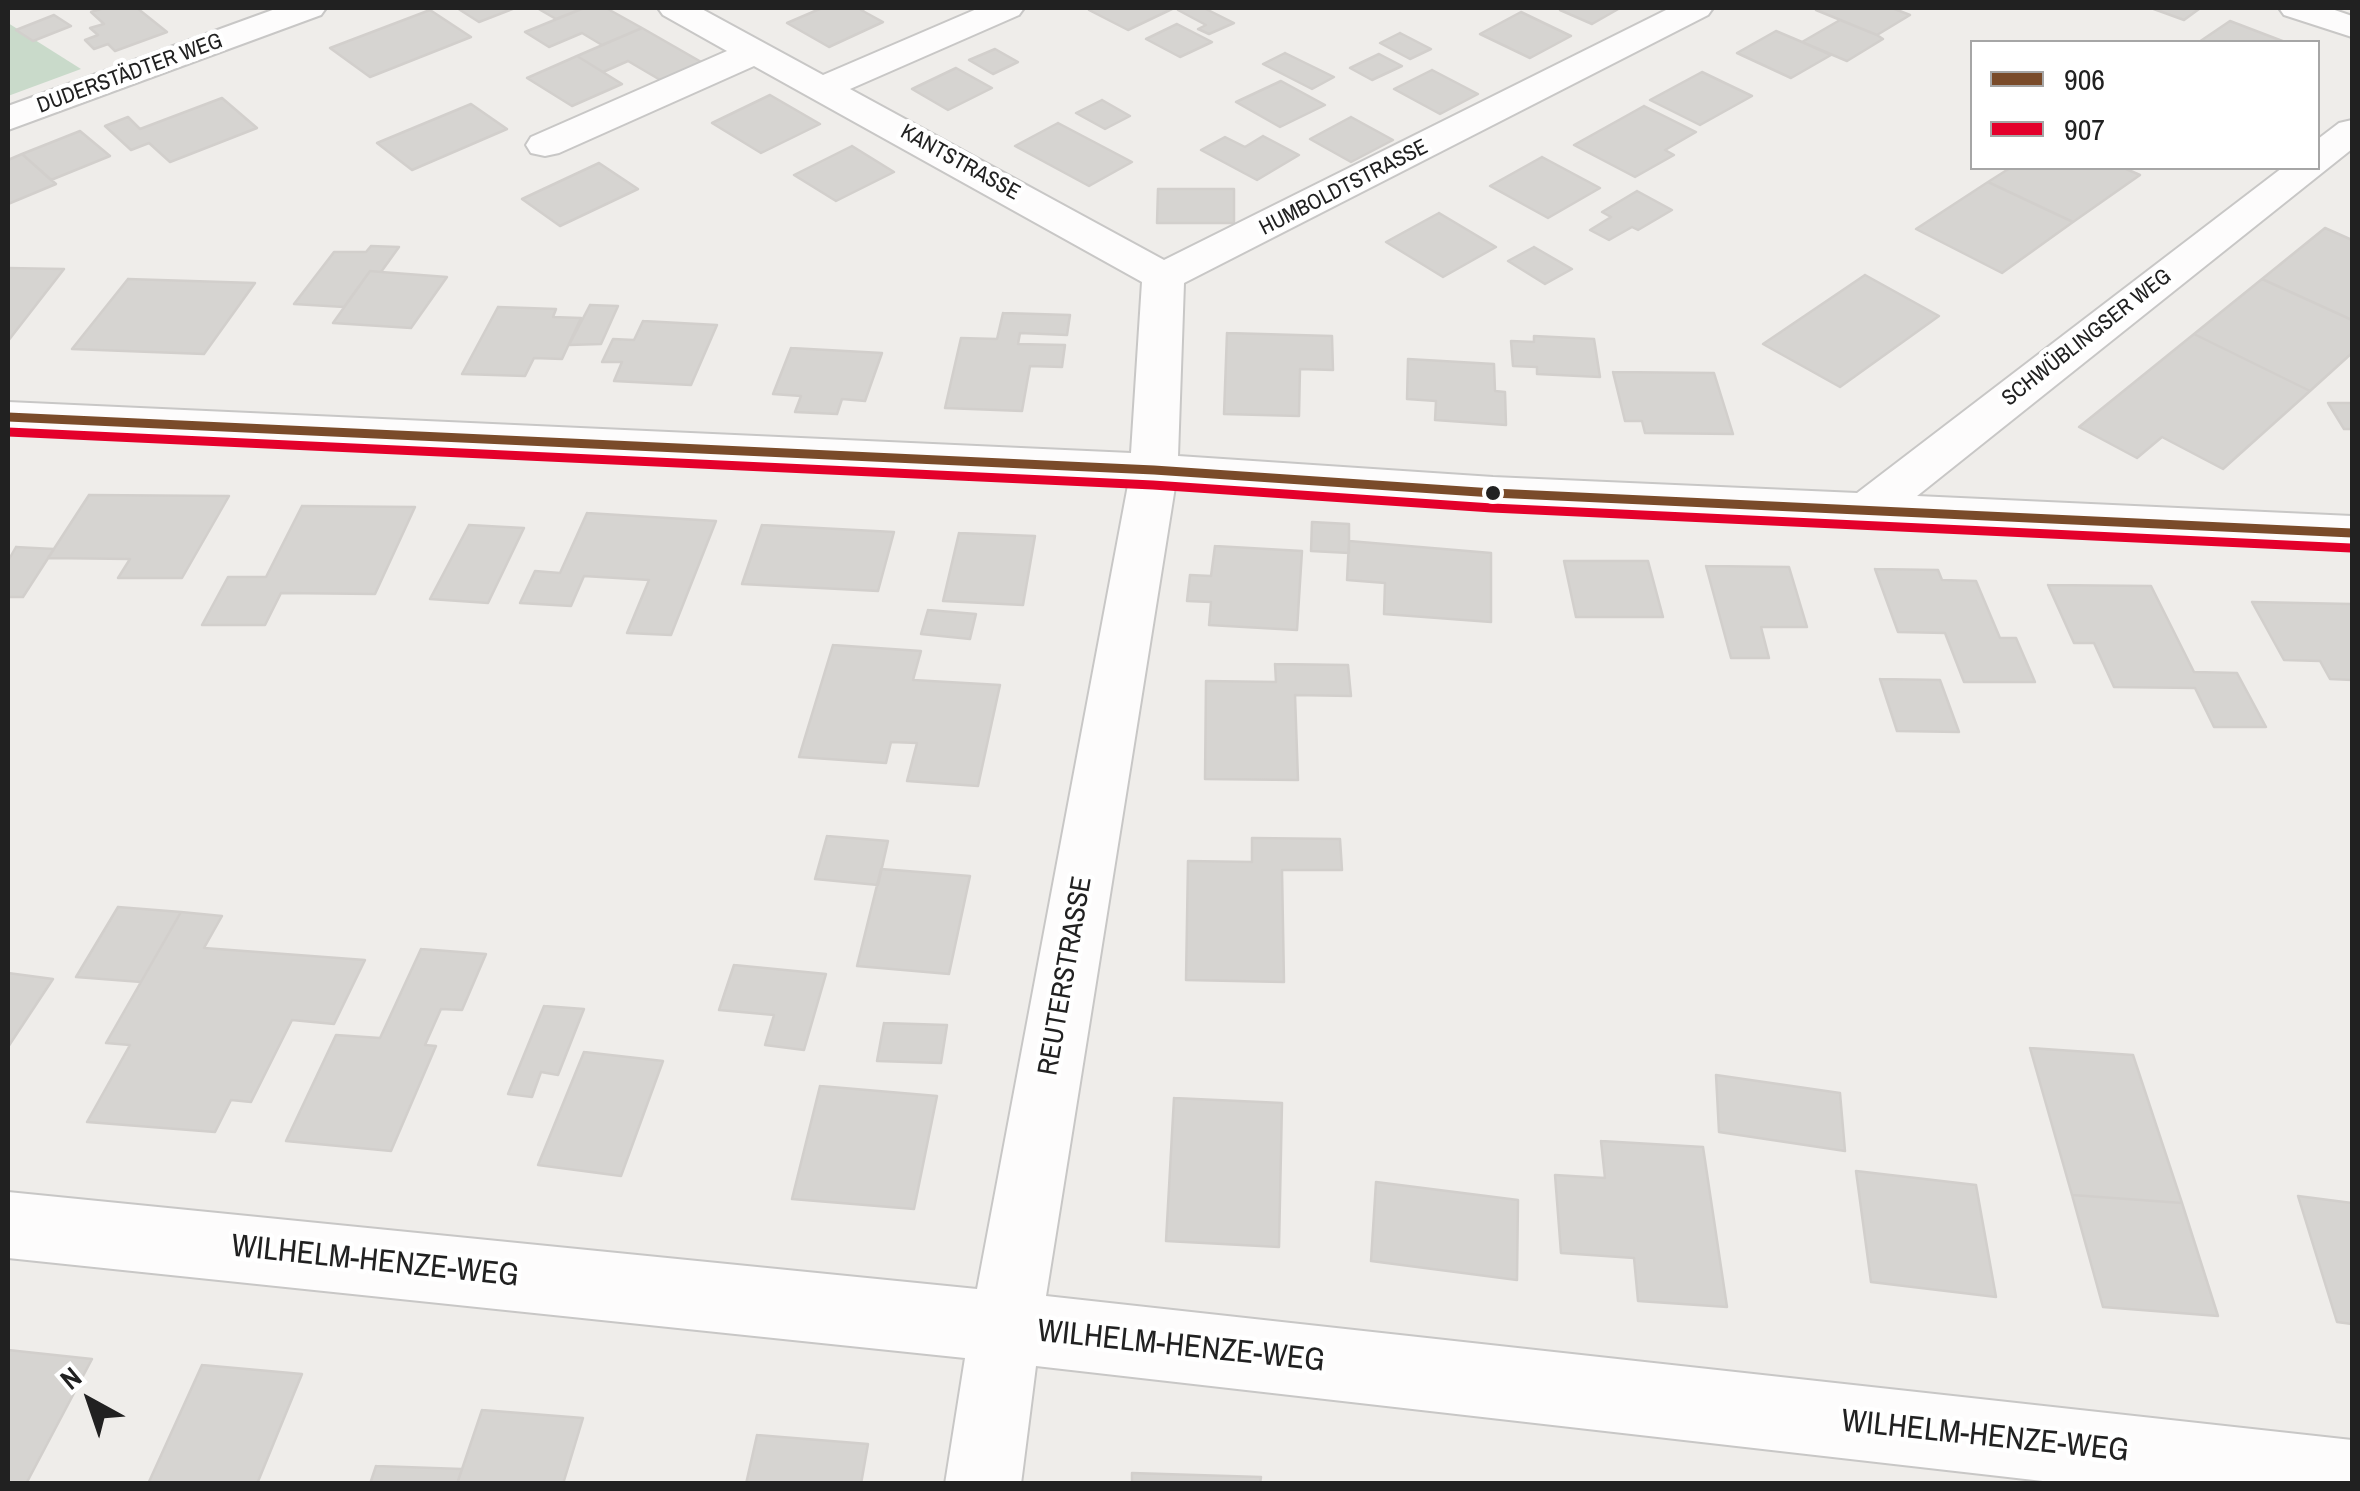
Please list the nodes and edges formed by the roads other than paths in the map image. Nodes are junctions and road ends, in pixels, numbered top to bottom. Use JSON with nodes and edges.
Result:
{"nodes":[{"id":1,"x":676,"y":8,"type":"edge"},
{"id":2,"x":1007,"y":8,"type":"edge"},
{"id":3,"x":1696,"y":8,"type":"edge"},
{"id":4,"x":2296,"y":8,"type":"edge"},
{"id":5,"x":299,"y":9,"type":"edge"},
{"id":6,"x":2352,"y":27,"type":"edge"},
{"id":7,"x":756,"y":52,"type":"junction"},
{"id":8,"x":825,"y":87,"type":"junction"},
{"id":9,"x":8,"y":119,"type":"edge"},
{"id":10,"x":2352,"y":131,"type":"edge"},
{"id":11,"x":545,"y":145,"type":"dead end"},
{"id":12,"x":2320,"y":156,"type":"edge"},
{"id":13,"x":2303,"y":170,"type":"edge"},
{"id":14,"x":1163,"y":277,"type":"junction"},
{"id":15,"x":8,"y":418,"type":"edge"},
{"id":16,"x":1154,"y":470,"type":"junction"},
{"id":17,"x":1869,"y":509,"type":"junction"},
{"id":18,"x":2352,"y":533,"type":"edge"},
{"id":19,"x":8,"y":1225,"type":"edge"},
{"id":20,"x":1005,"y":1327,"type":"junction"},
{"id":21,"x":2352,"y":1478,"type":"edge"},
{"id":22,"x":983,"y":1484,"type":"edge"}],
"edges":[{"from":1,"to":7,"type":"street","name":"KANTSTRASSE"},
{"from":2,"to":8,"type":"street"},
{"from":3,"to":14,"type":"street","name":"HUMBOLDTSTRASSE"},
{"from":4,"to":6,"type":"street"},
{"from":5,"to":9,"type":"street","name":"DUDERSTÄDTER WEG"},
{"from":7,"to":8,"type":"street","name":"KANTSTRASSE"},
{"from":7,"to":11,"type":"street"},
{"from":8,"to":14,"type":"street","name":"KANTSTRASSE"},
{"from":10,"to":12,"type":"street"},
{"from":13,"to":17,"type":"street","name":"SCHWÜBLINGSER WEG"},
{"from":14,"to":16,"type":"street"},
{"from":15,"to":16,"type":"street"},
{"from":16,"to":17,"type":"street"},
{"from":16,"to":20,"type":"street","name":"REUTERSTRASSE"},
{"from":17,"to":18,"type":"street"},
{"from":19,"to":20,"type":"street","name":"WILHELM-HENZE-WEG"},
{"from":20,"to":21,"type":"street","name":"WILHELM-HENZE-WEG"},
{"from":20,"to":22,"type":"street","name":"REUTERSTRASSE"}]}
